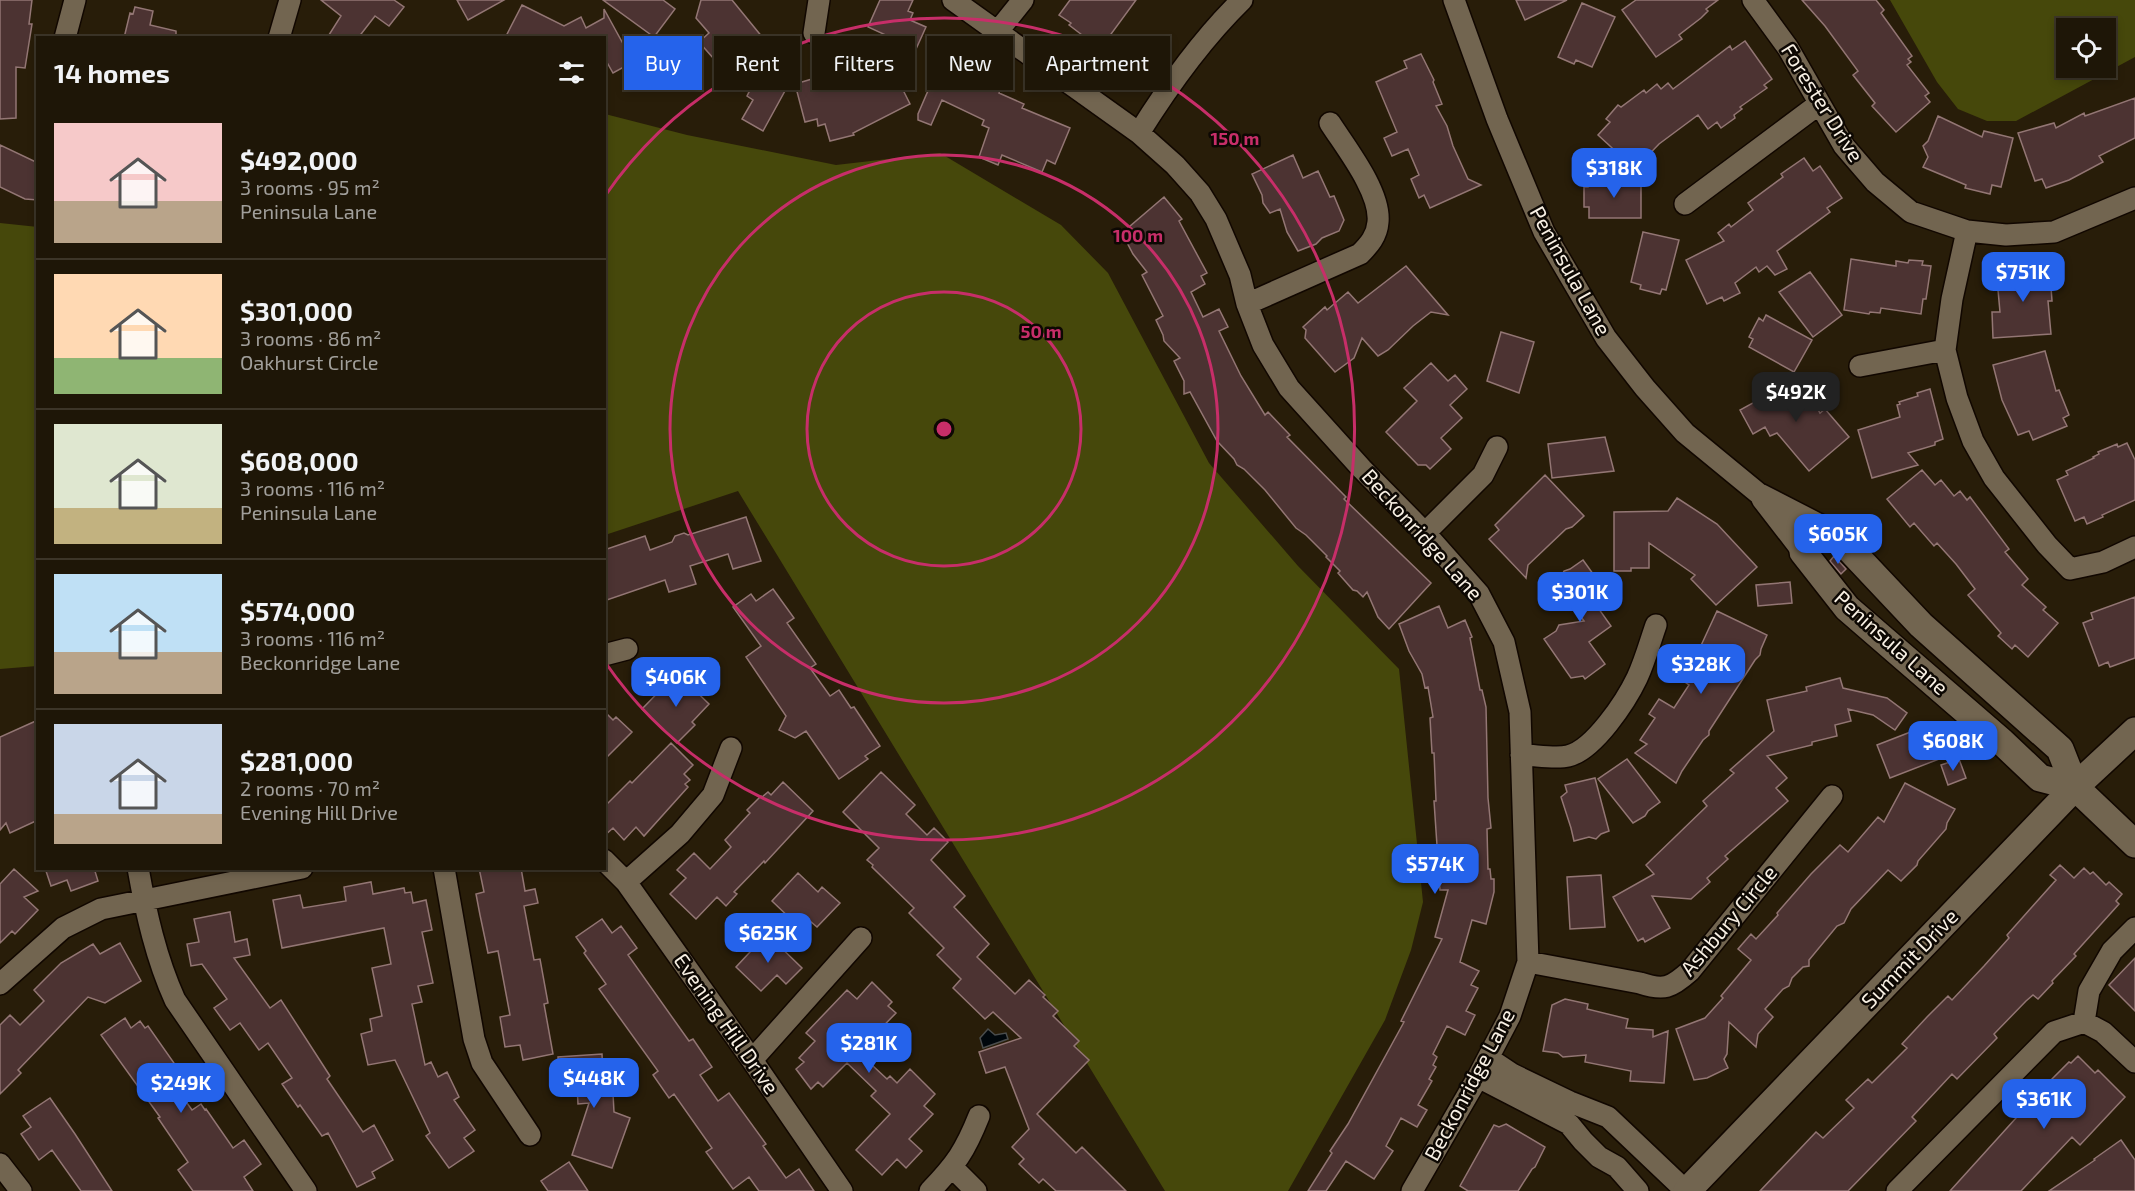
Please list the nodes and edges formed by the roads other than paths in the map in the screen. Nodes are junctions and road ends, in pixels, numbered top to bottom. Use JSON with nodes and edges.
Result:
{"nodes":[{"id":1,"x":75,"y":0,"type":"edge"},
{"id":2,"x":290,"y":0,"type":"edge"},
{"id":3,"x":819,"y":0,"type":"edge"},
{"id":4,"x":953,"y":0,"type":"edge"},
{"id":5,"x":1023,"y":0,"type":"edge"},
{"id":6,"x":1242,"y":0,"type":"edge"},
{"id":7,"x":1454,"y":0,"type":"edge"},
{"id":8,"x":1754,"y":0,"type":"edge"},
{"id":9,"x":998,"y":31,"type":"junction"},
{"id":10,"x":814,"y":33,"type":"dead end"},
{"id":11,"x":66,"y":36,"type":"edge"},
{"id":12,"x":280,"y":36,"type":"edge"},
{"id":13,"x":1819,"y":104,"type":"junction"},
{"id":14,"x":1330,"y":123,"type":"dead end"},
{"id":15,"x":1139,"y":133,"type":"junction"},
{"id":16,"x":2135,"y":198,"type":"edge"},
{"id":17,"x":1685,"y":204,"type":"dead end"},
{"id":18,"x":1967,"y":231,"type":"junction"},
{"id":19,"x":1247,"y":304,"type":"junction"},
{"id":20,"x":1946,"y":350,"type":"junction"},
{"id":21,"x":1860,"y":366,"type":"dead end"},
{"id":22,"x":1497,"y":447,"type":"dead end"},
{"id":23,"x":1758,"y":493,"type":"junction"},
{"id":24,"x":1425,"y":532,"type":"junction"},
{"id":25,"x":1833,"y":533,"type":"junction"},
{"id":26,"x":2135,"y":547,"type":"edge"},
{"id":27,"x":1808,"y":559,"type":"junction"},
{"id":28,"x":1879,"y":580,"type":"junction"},
{"id":29,"x":1850,"y":611,"type":"junction"},
{"id":30,"x":1656,"y":625,"type":"dead end"},
{"id":31,"x":1921,"y":625,"type":"junction"},
{"id":32,"x":627,"y":649,"type":"dead end"},
{"id":33,"x":1897,"y":651,"type":"junction"},
{"id":34,"x":606,"y":654,"type":"edge"},
{"id":35,"x":2135,"y":730,"type":"edge"},
{"id":36,"x":731,"y":748,"type":"dead end"},
{"id":37,"x":1521,"y":755,"type":"junction"},
{"id":38,"x":2075,"y":787,"type":"junction"},
{"id":39,"x":1832,"y":796,"type":"dead end"},
{"id":40,"x":2135,"y":844,"type":"edge"},
{"id":41,"x":606,"y":862,"type":"edge"},
{"id":42,"x":138,"y":870,"type":"edge"},
{"id":43,"x":292,"y":870,"type":"edge"},
{"id":44,"x":444,"y":870,"type":"edge"},
{"id":45,"x":626,"y":882,"type":"junction"},
{"id":46,"x":144,"y":900,"type":"junction"},
{"id":47,"x":2135,"y":928,"type":"edge"},
{"id":48,"x":861,"y":938,"type":"dead end"},
{"id":49,"x":1528,"y":962,"type":"junction"},
{"id":50,"x":0,"y":984,"type":"edge"},
{"id":51,"x":2084,"y":1022,"type":"junction"},
{"id":52,"x":1488,"y":1058,"type":"junction"},
{"id":53,"x":752,"y":1060,"type":"junction"},
{"id":54,"x":2135,"y":1062,"type":"edge"},
{"id":55,"x":1478,"y":1077,"type":"junction"},
{"id":56,"x":1594,"y":1112,"type":"junction"},
{"id":57,"x":979,"y":1116,"type":"dead end"},
{"id":58,"x":1576,"y":1134,"type":"junction"},
{"id":59,"x":530,"y":1135,"type":"dead end"},
{"id":60,"x":1632,"y":1141,"type":"junction"},
{"id":61,"x":0,"y":1164,"type":"edge"},
{"id":62,"x":1611,"y":1164,"type":"junction"},
{"id":63,"x":953,"y":1168,"type":"junction"},
{"id":64,"x":21,"y":1191,"type":"edge"},
{"id":65,"x":306,"y":1191,"type":"edge"},
{"id":66,"x":842,"y":1191,"type":"edge"},
{"id":67,"x":930,"y":1191,"type":"edge"},
{"id":68,"x":976,"y":1191,"type":"edge"},
{"id":69,"x":1412,"y":1191,"type":"edge"},
{"id":70,"x":1638,"y":1191,"type":"edge"},
{"id":71,"x":1687,"y":1191,"type":"edge"},
{"id":72,"x":1897,"y":1191,"type":"edge"}],
"edges":[{"from":1,"to":11,"type":"street"},
{"from":2,"to":12,"type":"street"},
{"from":3,"to":10,"type":"street"},
{"from":4,"to":9,"type":"street"},
{"from":5,"to":9,"type":"street"},
{"from":6,"to":15,"type":"street"},
{"from":7,"to":23,"type":"street","name":"Peninsula Lane"},
{"from":8,"to":13,"type":"street","name":"Forester Drive"},
{"from":9,"to":15,"type":"street"},
{"from":13,"to":17,"type":"street"},
{"from":13,"to":18,"type":"street","name":"Forester Drive"},
{"from":14,"to":19,"type":"street"},
{"from":15,"to":19,"type":"street","name":"Beckonridge Lane"},
{"from":16,"to":18,"type":"street","name":"Forester Drive"},
{"from":18,"to":20,"type":"street"},
{"from":19,"to":24,"type":"street","name":"Beckonridge Lane"},
{"from":20,"to":21,"type":"street"},
{"from":20,"to":26,"type":"street"},
{"from":22,"to":24,"type":"street"},
{"from":23,"to":25,"type":"street","name":"Peninsula Lane"},
{"from":23,"to":27,"type":"street","name":"Peninsula Lane"},
{"from":24,"to":37,"type":"street","name":"Beckonridge Lane"},
{"from":25,"to":27,"type":"street"},
{"from":25,"to":28,"type":"street","name":"Peninsula Lane"},
{"from":27,"to":29,"type":"street","name":"Peninsula Lane"},
{"from":28,"to":29,"type":"street"},
{"from":28,"to":31,"type":"street","name":"Peninsula Lane"},
{"from":29,"to":33,"type":"street","name":"Peninsula Lane"},
{"from":30,"to":37,"type":"street"},
{"from":31,"to":33,"type":"street"},
{"from":31,"to":38,"type":"street","name":"Peninsula Lane"},
{"from":32,"to":34,"type":"street"},
{"from":33,"to":38,"type":"street","name":"Peninsula Lane"},
{"from":35,"to":38,"type":"street","name":"Summit Drive"},
{"from":36,"to":45,"type":"street"},
{"from":37,"to":49,"type":"street","name":"Beckonridge Lane"},
{"from":38,"to":40,"type":"street","name":"Peninsula Lane"},
{"from":38,"to":71,"type":"street","name":"Summit Drive"},
{"from":39,"to":49,"type":"street","name":"Ashbury Circle"},
{"from":41,"to":45,"type":"street","name":"Evening Hill Drive"},
{"from":42,"to":46,"type":"street"},
{"from":43,"to":46,"type":"street"},
{"from":44,"to":59,"type":"street"},
{"from":45,"to":53,"type":"street","name":"Evening Hill Drive"},
{"from":46,"to":50,"type":"street"},
{"from":46,"to":65,"type":"street"},
{"from":47,"to":51,"type":"street"},
{"from":48,"to":53,"type":"street"},
{"from":49,"to":52,"type":"street","name":"Beckonridge Lane"},
{"from":51,"to":54,"type":"street"},
{"from":51,"to":72,"type":"street"},
{"from":52,"to":55,"type":"street","name":"Beckonridge Lane"},
{"from":52,"to":56,"type":"street"},
{"from":53,"to":66,"type":"street","name":"Evening Hill Drive"},
{"from":55,"to":58,"type":"street"},
{"from":55,"to":69,"type":"street","name":"Beckonridge Lane"},
{"from":56,"to":58,"type":"street"},
{"from":56,"to":60,"type":"street"},
{"from":57,"to":63,"type":"street"},
{"from":58,"to":62,"type":"street"},
{"from":60,"to":62,"type":"street"},
{"from":60,"to":71,"type":"street"},
{"from":61,"to":64,"type":"street"},
{"from":62,"to":70,"type":"street"},
{"from":63,"to":67,"type":"street"},
{"from":63,"to":68,"type":"street"}]}
